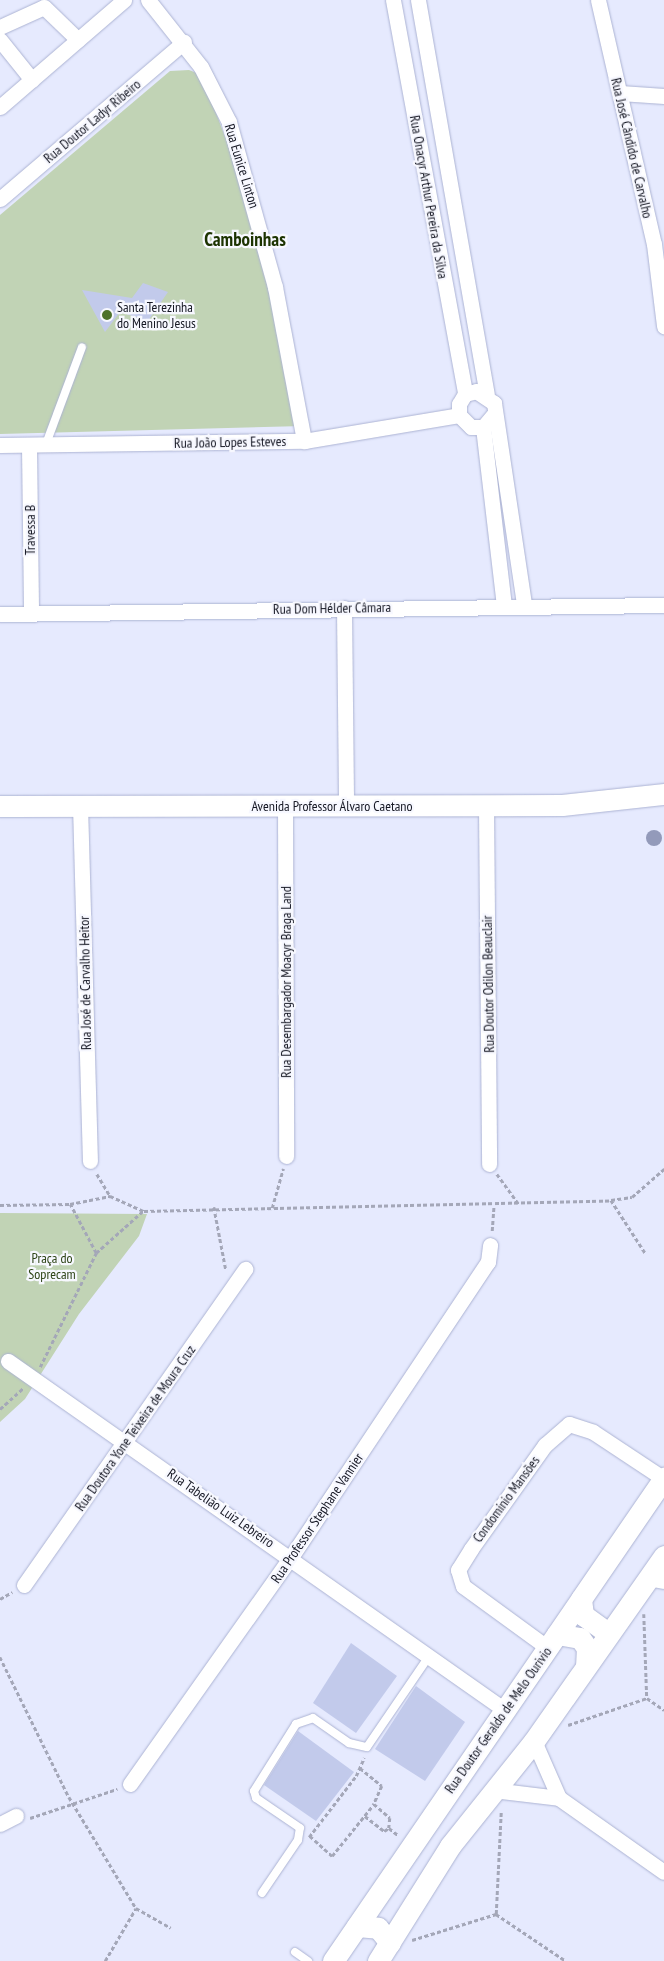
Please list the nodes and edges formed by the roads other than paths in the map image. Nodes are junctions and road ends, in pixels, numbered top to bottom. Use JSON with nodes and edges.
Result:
{"nodes":[{"id":1,"x":124,"y":0,"type":"edge"},
{"id":2,"x":148,"y":0,"type":"edge"},
{"id":3,"x":393,"y":0,"type":"edge"},
{"id":4,"x":418,"y":0,"type":"edge"},
{"id":5,"x":598,"y":0,"type":"edge"},
{"id":6,"x":0,"y":27,"type":"edge"},
{"id":7,"x":0,"y":40,"type":"edge"},
{"id":8,"x":78,"y":40,"type":"junction"},
{"id":9,"x":184,"y":42,"type":"junction"},
{"id":10,"x":32,"y":80,"type":"junction"},
{"id":11,"x":620,"y":93,"type":"junction"},
{"id":12,"x":664,"y":96,"type":"edge"},
{"id":13,"x":0,"y":107,"type":"edge"},
{"id":14,"x":0,"y":199,"type":"edge"},
{"id":15,"x":659,"y":244,"type":"edge"},
{"id":16,"x":664,"y":326,"type":"edge"},
{"id":17,"x":82,"y":347,"type":"dead end"},
{"id":18,"x":465,"y":394,"type":"junction"},
{"id":19,"x":487,"y":394,"type":"junction"},
{"id":20,"x":494,"y":414,"type":"junction"},
{"id":21,"x":459,"y":416,"type":"junction"},
{"id":22,"x":483,"y":427,"type":"junction"},
{"id":23,"x":304,"y":441,"type":"junction"},
{"id":24,"x":46,"y":444,"type":"junction"},
{"id":25,"x":0,"y":445,"type":"edge"},
{"id":26,"x":30,"y":445,"type":"junction"},
{"id":27,"x":524,"y":604,"type":"junction"},
{"id":28,"x":504,"y":605,"type":"junction"},
{"id":29,"x":664,"y":605,"type":"edge"},
{"id":30,"x":344,"y":608,"type":"junction"},
{"id":31,"x":0,"y":614,"type":"edge"},
{"id":32,"x":31,"y":614,"type":"junction"},
{"id":33,"x":664,"y":794,"type":"edge"},
{"id":34,"x":80,"y":805,"type":"junction"},
{"id":35,"x":346,"y":805,"type":"junction"},
{"id":36,"x":486,"y":805,"type":"junction"},
{"id":37,"x":0,"y":806,"type":"edge"},
{"id":38,"x":285,"y":808,"type":"junction"},
{"id":39,"x":286,"y":1156,"type":"road end"},
{"id":40,"x":90,"y":1161,"type":"road end"},
{"id":41,"x":489,"y":1164,"type":"road end"},
{"id":42,"x":490,"y":1245,"type":"road end"},
{"id":43,"x":245,"y":1269,"type":"dead end"},
{"id":44,"x":8,"y":1361,"type":"dead end"},
{"id":45,"x":126,"y":1443,"type":"junction"},
{"id":46,"x":664,"y":1478,"type":"edge"},
{"id":47,"x":664,"y":1556,"type":"edge"},
{"id":48,"x":291,"y":1557,"type":"junction"},
{"id":49,"x":652,"y":1581,"type":"edge"},
{"id":50,"x":24,"y":1585,"type":"dead end"},
{"id":51,"x":581,"y":1599,"type":"junction"},
{"id":52,"x":609,"y":1634,"type":"junction"},
{"id":53,"x":552,"y":1641,"type":"junction"},
{"id":54,"x":429,"y":1656,"type":"junction"},
{"id":55,"x":586,"y":1666,"type":"junction"},
{"id":56,"x":505,"y":1710,"type":"junction"},
{"id":57,"x":534,"y":1741,"type":"junction"},
{"id":58,"x":130,"y":1784,"type":"road end"},
{"id":59,"x":498,"y":1792,"type":"junction"},
{"id":60,"x":559,"y":1798,"type":"junction"},
{"id":61,"x":16,"y":1816,"type":"road end"},
{"id":62,"x":0,"y":1824,"type":"edge"},
{"id":63,"x":664,"y":1872,"type":"edge"},
{"id":64,"x":262,"y":1893,"type":"dead end"},
{"id":65,"x":356,"y":1926,"type":"junction"},
{"id":66,"x":295,"y":1952,"type":"dead end"},
{"id":67,"x":385,"y":1953,"type":"edge"},
{"id":68,"x":308,"y":1961,"type":"edge"},
{"id":69,"x":333,"y":1961,"type":"edge"}],
"edges":[{"from":1,"to":8,"type":"street"},
{"from":2,"to":9,"type":"street","name":"Rua Eunice Linton"},
{"from":3,"to":18,"type":"street","name":"Rua Onacyr Arthur Pereira da Silva"},
{"from":4,"to":19,"type":"street","name":"Rua Onacyr Arthur Pereira da Silva"},
{"from":5,"to":11,"type":"street","name":"Rua José Cândido de Carvalho"},
{"from":6,"to":8,"type":"street"},
{"from":7,"to":10,"type":"street"},
{"from":8,"to":10,"type":"street"},
{"from":9,"to":14,"type":"street","name":"Rua Doutor Ladyr Ribeiro"},
{"from":9,"to":23,"type":"street","name":"Rua Eunice Linton"},
{"from":10,"to":13,"type":"street"},
{"from":11,"to":12,"type":"street"},
{"from":11,"to":15,"type":"street","name":"Rua José Cândido de Carvalho"},
{"from":15,"to":16,"type":"street","name":"Rua José Cândido de Carvalho"},
{"from":17,"to":24,"type":"lane"},
{"from":18,"to":19,"type":"street"},
{"from":18,"to":21,"type":"street"},
{"from":19,"to":20,"type":"street"},
{"from":20,"to":22,"type":"street"},
{"from":20,"to":27,"type":"street"},
{"from":21,"to":22,"type":"street"},
{"from":21,"to":23,"type":"street","name":"Rua João Lopes Esteves"},
{"from":22,"to":28,"type":"street"},
{"from":23,"to":24,"type":"street","name":"Rua João Lopes Esteves"},
{"from":24,"to":26,"type":"street","name":"Rua João Lopes Esteves"},
{"from":25,"to":26,"type":"street","name":"Rua João Lopes Esteves"},
{"from":26,"to":32,"type":"street","name":"Travessa B"},
{"from":27,"to":28,"type":"street","name":"Rua Dom Hélder Câmara"},
{"from":27,"to":29,"type":"street","name":"Rua Dom Hélder Câmara"},
{"from":28,"to":30,"type":"street","name":"Rua Dom Hélder Câmara"},
{"from":30,"to":32,"type":"street","name":"Rua Dom Hélder Câmara"},
{"from":30,"to":35,"type":"street"},
{"from":31,"to":32,"type":"street","name":"Rua Dom Hélder Câmara"},
{"from":33,"to":36,"type":"street","name":"Avenida Professor Álvaro Caetano"},
{"from":34,"to":37,"type":"street","name":"Avenida Professor Álvaro Caetano"},
{"from":34,"to":38,"type":"street","name":"Avenida Professor Álvaro Caetano"},
{"from":34,"to":40,"type":"street","name":"Rua José de Carvalho Heitor"},
{"from":35,"to":36,"type":"street","name":"Avenida Professor Álvaro Caetano"},
{"from":35,"to":38,"type":"street","name":"Avenida Professor Álvaro Caetano"},
{"from":36,"to":41,"type":"street","name":"Rua Doutor Odilon Beauclair"},
{"from":38,"to":39,"type":"street","name":"Rua Desembargador Moacyr Braga Land"},
{"from":42,"to":48,"type":"street","name":"Rua Professor Stephane Vannier"},
{"from":43,"to":45,"type":"street","name":"Rua Doutora Yone Teixeira de Moura Cruz"},
{"from":44,"to":45,"type":"street","name":"Rua Tabelião Luiz Lebreiro"},
{"from":45,"to":48,"type":"street","name":"Rua Tabelião Luiz Lebreiro"},
{"from":45,"to":50,"type":"street","name":"Rua Doutora Yone Teixeira de Moura Cruz"},
{"from":46,"to":51,"type":"street","name":"Rua Doutor Geraldo de Melo Ourivio"},
{"from":46,"to":53,"type":"street","name":"Condomínio Mansões"},
{"from":47,"to":49,"type":"street"},
{"from":48,"to":54,"type":"street","name":"Rua Tabelião Luiz Lebreiro"},
{"from":48,"to":58,"type":"street","name":"Rua Professor Stephane Vannier"},
{"from":49,"to":52,"type":"street"},
{"from":51,"to":52,"type":"street"},
{"from":51,"to":53,"type":"street","name":"Rua Doutor Geraldo de Melo Ourivio"},
{"from":52,"to":55,"type":"street"},
{"from":53,"to":55,"type":"street"},
{"from":53,"to":56,"type":"street","name":"Rua Doutor Geraldo de Melo Ourivio"},
{"from":54,"to":56,"type":"street","name":"Rua Tabelião Luiz Lebreiro"},
{"from":54,"to":64,"type":"lane"},
{"from":55,"to":57,"type":"street"},
{"from":56,"to":65,"type":"street","name":"Rua Doutor Geraldo de Melo Ourivio"},
{"from":57,"to":59,"type":"street"},
{"from":57,"to":60,"type":"street"},
{"from":59,"to":60,"type":"street"},
{"from":59,"to":67,"type":"street"},
{"from":60,"to":63,"type":"street"},
{"from":61,"to":62,"type":"street"},
{"from":65,"to":67,"type":"street"},
{"from":65,"to":69,"type":"street","name":"Rua Doutor Geraldo de Melo Ourivio"},
{"from":66,"to":68,"type":"lane"}]}
